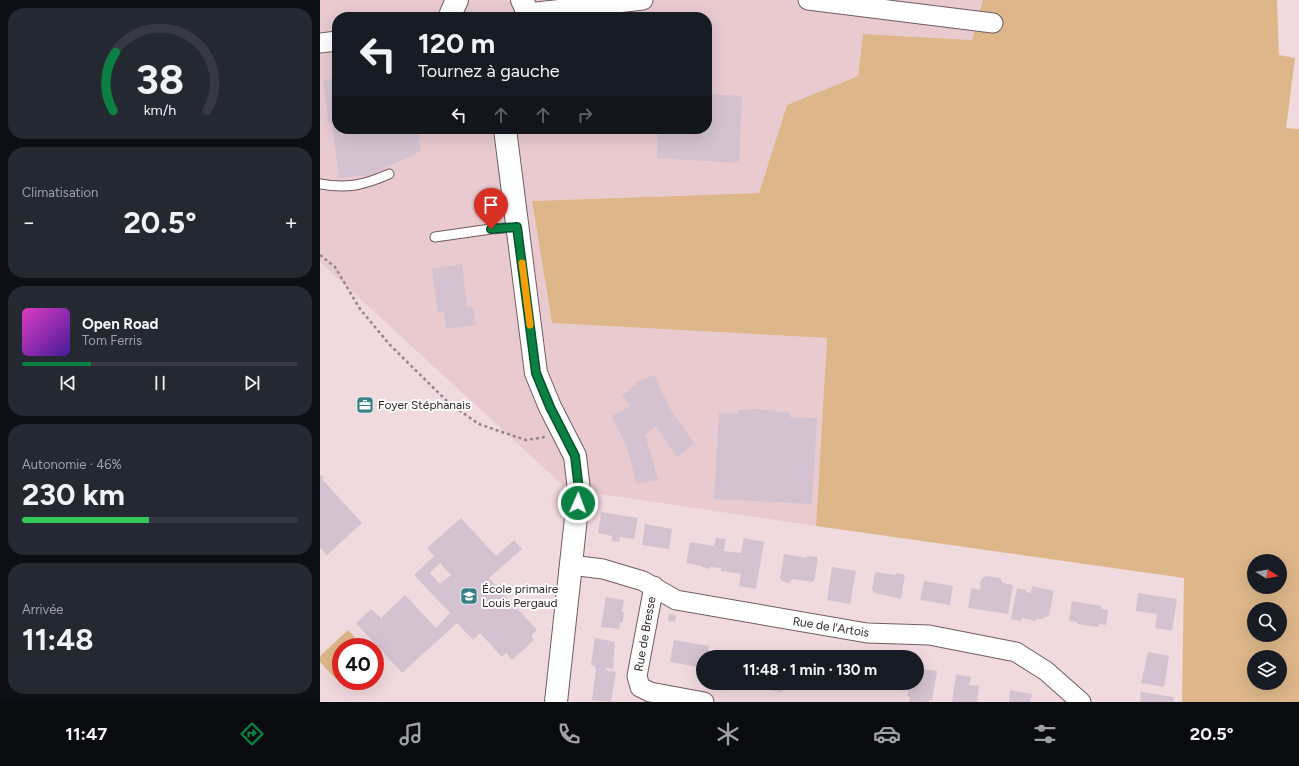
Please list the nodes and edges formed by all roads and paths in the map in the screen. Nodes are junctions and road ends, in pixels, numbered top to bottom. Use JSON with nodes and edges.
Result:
{"nodes":[{"id":1,"x":457,"y":0,"type":"edge"},
{"id":2,"x":643,"y":0,"type":"edge"},
{"id":3,"x":808,"y":0,"type":"edge"},
{"id":4,"x":526,"y":10,"type":"edge"},
{"id":5,"x":452,"y":12,"type":"edge"},
{"id":6,"x":992,"y":23,"type":"dead end"},
{"id":7,"x":332,"y":42,"type":"edge"},
{"id":8,"x":320,"y":44,"type":"edge"},
{"id":9,"x":506,"y":134,"type":"edge"},
{"id":10,"x":389,"y":174,"type":"dead end"},
{"id":11,"x":320,"y":184,"type":"edge"},
{"id":12,"x":517,"y":227,"type":"junction"},
{"id":13,"x":435,"y":238,"type":"dead end"},
{"id":14,"x":320,"y":255,"type":"edge"},
{"id":15,"x":564,"y":434,"type":"junction"},
{"id":16,"x":571,"y":565,"type":"junction"},
{"id":17,"x":654,"y":586,"type":"junction"},
{"id":18,"x":556,"y":702,"type":"edge"},
{"id":19,"x":704,"y":702,"type":"edge"},
{"id":20,"x":1081,"y":702,"type":"edge"}],
"edges":[{"from":1,"to":5,"type":"street"},
{"from":2,"to":4,"type":"street"},
{"from":3,"to":6,"type":"street"},
{"from":7,"to":8,"type":"street"},
{"from":9,"to":12,"type":"street"},
{"from":10,"to":11,"type":"lane"},
{"from":12,"to":13,"type":"lane"},
{"from":12,"to":15,"type":"street"},
{"from":14,"to":15,"type":"path"},
{"from":15,"to":16,"type":"street"},
{"from":16,"to":17,"type":"street","name":"Rue de l'Artois"},
{"from":16,"to":18,"type":"street"},
{"from":17,"to":19,"type":"street","name":"Rue de Bresse"},
{"from":17,"to":20,"type":"street","name":"Rue de l'Artois"}]}
